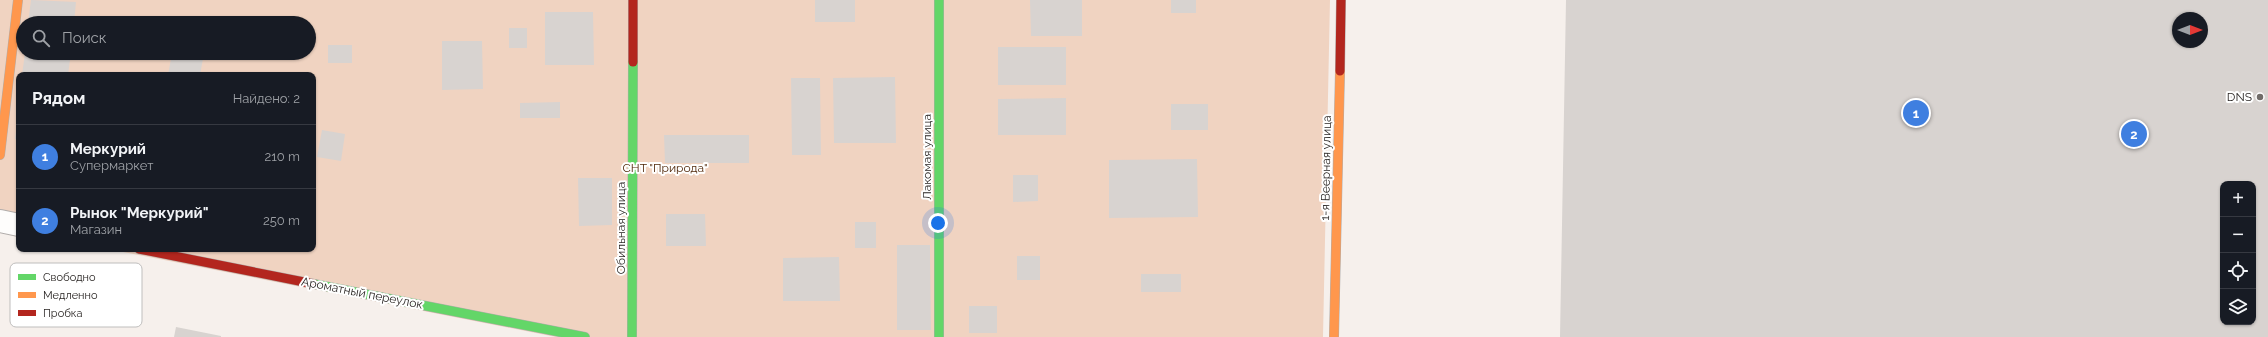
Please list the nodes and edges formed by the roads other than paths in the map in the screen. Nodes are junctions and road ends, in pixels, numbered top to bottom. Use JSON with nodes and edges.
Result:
{"nodes":[{"id":1,"x":18,"y":0,"type":"edge"},
{"id":2,"x":633,"y":0,"type":"edge"},
{"id":3,"x":938,"y":0,"type":"edge"},
{"id":4,"x":1341,"y":0,"type":"edge"},
{"id":5,"x":16,"y":16,"type":"edge"},
{"id":6,"x":16,"y":17,"type":"edge"},
{"id":7,"x":0,"y":155,"type":"edge"},
{"id":8,"x":0,"y":222,"type":"edge"},
{"id":9,"x":16,"y":225,"type":"edge"},
{"id":10,"x":154,"y":252,"type":"edge"},
{"id":11,"x":585,"y":337,"type":"edge"},
{"id":12,"x":632,"y":337,"type":"edge"},
{"id":13,"x":939,"y":337,"type":"edge"},
{"id":14,"x":1334,"y":337,"type":"edge"}],
"edges":[{"from":1,"to":5,"type":"street"},
{"from":2,"to":12,"type":"street","name":"Обильная улица"},
{"from":3,"to":13,"type":"street","name":"Лакомая улица"},
{"from":4,"to":14,"type":"street","name":"1-я Веерная улица"},
{"from":6,"to":7,"type":"street"},
{"from":8,"to":9,"type":"street"},
{"from":10,"to":11,"type":"street","name":"Ароматный переулок"}]}
